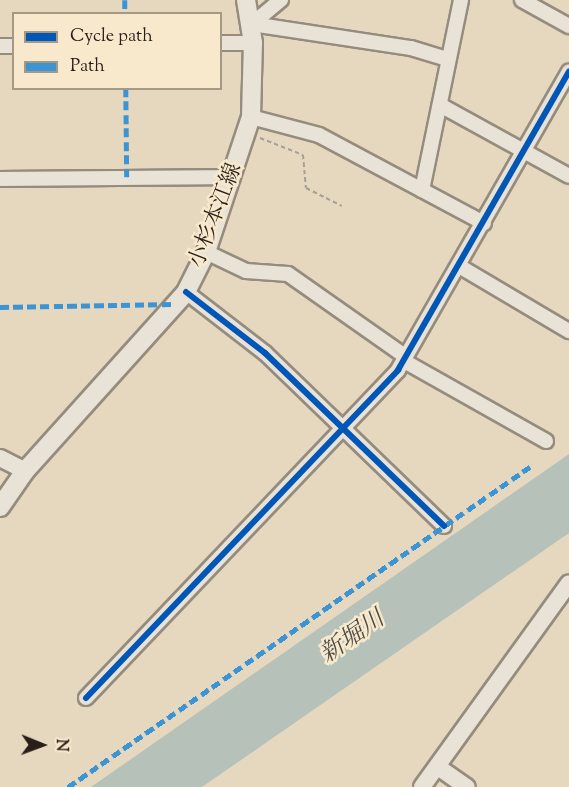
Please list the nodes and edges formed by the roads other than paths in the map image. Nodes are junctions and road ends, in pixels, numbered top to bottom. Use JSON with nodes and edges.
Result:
{"nodes":[{"id":1,"x":246,"y":0,"type":"edge"},
{"id":2,"x":281,"y":0,"type":"edge"},
{"id":3,"x":461,"y":0,"type":"edge"},
{"id":4,"x":522,"y":0,"type":"edge"},
{"id":5,"x":252,"y":24,"type":"junction"},
{"id":6,"x":569,"y":26,"type":"edge"},
{"id":7,"x":222,"y":43,"type":"edge"},
{"id":8,"x":253,"y":43,"type":"junction"},
{"id":9,"x":448,"y":59,"type":"junction"},
{"id":10,"x":569,"y":72,"type":"edge"},
{"id":11,"x":440,"y":105,"type":"junction"},
{"id":12,"x":250,"y":125,"type":"junction"},
{"id":13,"x":525,"y":151,"type":"junction"},
{"id":14,"x":232,"y":177,"type":"junction"},
{"id":15,"x":569,"y":177,"type":"edge"},
{"id":16,"x":0,"y":178,"type":"edge"},
{"id":17,"x":422,"y":190,"type":"junction"},
{"id":18,"x":484,"y":223,"type":"junction"},
{"id":19,"x":206,"y":252,"type":"junction"},
{"id":20,"x":459,"y":266,"type":"junction"},
{"id":21,"x":186,"y":292,"type":"junction"},
{"id":22,"x":569,"y":331,"type":"edge"},
{"id":23,"x":404,"y":359,"type":"junction"},
{"id":24,"x":339,"y":427,"type":"junction"},
{"id":25,"x":546,"y":441,"type":"dead end"},
{"id":26,"x":0,"y":458,"type":"edge"},
{"id":27,"x":26,"y":471,"type":"junction"},
{"id":28,"x":0,"y":507,"type":"edge"},
{"id":29,"x":444,"y":526,"type":"dead end"},
{"id":30,"x":569,"y":583,"type":"edge"},
{"id":31,"x":86,"y":698,"type":"dead end"},
{"id":32,"x":438,"y":767,"type":"junction"},
{"id":33,"x":422,"y":787,"type":"edge"},
{"id":34,"x":467,"y":787,"type":"edge"}],
"edges":[{"from":1,"to":5,"type":"main road","name":"小杉本江線"},
{"from":2,"to":5,"type":"street"},
{"from":3,"to":9,"type":"street"},
{"from":4,"to":6,"type":"street"},
{"from":5,"to":8,"type":"main road","name":"小杉本江線"},
{"from":5,"to":9,"type":"street"},
{"from":7,"to":8,"type":"street"},
{"from":8,"to":12,"type":"main road","name":"小杉本江線"},
{"from":9,"to":11,"type":"street"},
{"from":10,"to":13,"type":"street"},
{"from":11,"to":13,"type":"street"},
{"from":11,"to":17,"type":"street"},
{"from":12,"to":14,"type":"main road","name":"小杉本江線"},
{"from":12,"to":17,"type":"street"},
{"from":13,"to":15,"type":"street"},
{"from":13,"to":18,"type":"street"},
{"from":14,"to":16,"type":"street"},
{"from":14,"to":19,"type":"main road","name":"小杉本江線"},
{"from":17,"to":18,"type":"street"},
{"from":18,"to":20,"type":"street"},
{"from":19,"to":21,"type":"main road","name":"小杉本江線"},
{"from":19,"to":23,"type":"street"},
{"from":20,"to":22,"type":"street"},
{"from":20,"to":23,"type":"street"},
{"from":21,"to":24,"type":"street"},
{"from":21,"to":27,"type":"main road","name":"小杉本江線"},
{"from":23,"to":24,"type":"street"},
{"from":23,"to":25,"type":"street"},
{"from":24,"to":29,"type":"street"},
{"from":24,"to":31,"type":"street"},
{"from":26,"to":27,"type":"street"},
{"from":27,"to":28,"type":"main road","name":"小杉本江線"},
{"from":30,"to":32,"type":"street"},
{"from":32,"to":33,"type":"street"},
{"from":32,"to":34,"type":"street"}]}
